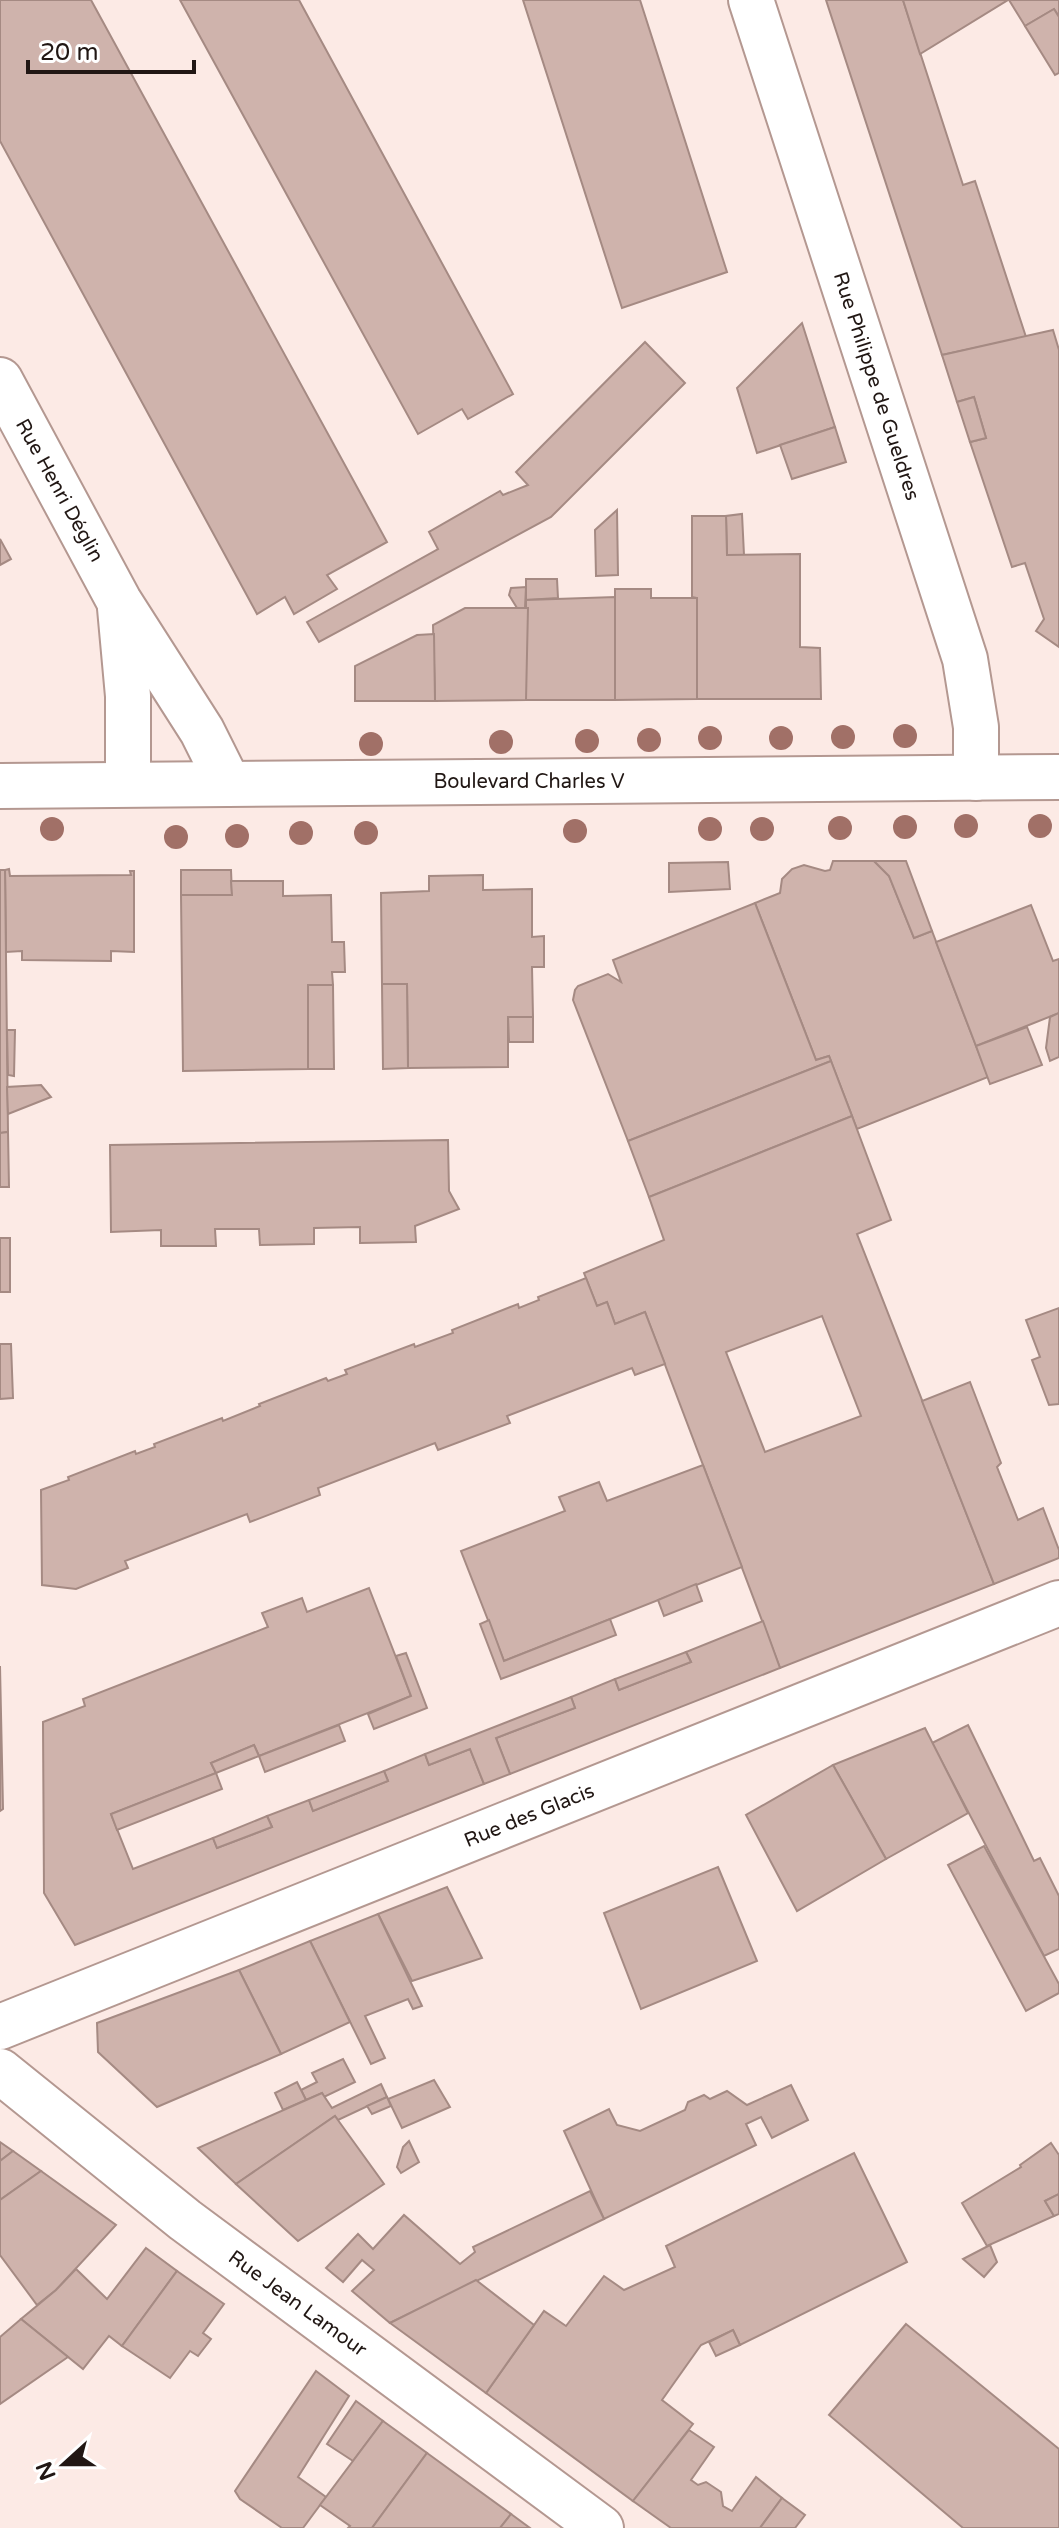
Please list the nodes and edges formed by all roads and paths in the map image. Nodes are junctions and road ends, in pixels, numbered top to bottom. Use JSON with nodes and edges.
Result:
{"nodes":[{"id":1,"x":751,"y":0,"type":"edge"},
{"id":2,"x":0,"y":380,"type":"edge"},
{"id":3,"x":119,"y":601,"type":"junction"},
{"id":4,"x":1059,"y":777,"type":"edge"},
{"id":5,"x":976,"y":778,"type":"junction"},
{"id":6,"x":228,"y":783,"type":"junction"},
{"id":7,"x":128,"y":784,"type":"junction"},
{"id":8,"x":0,"y":786,"type":"edge"},
{"id":9,"x":1059,"y":1603,"type":"edge"},
{"id":10,"x":0,"y":2027,"type":"edge"},
{"id":11,"x":0,"y":2071,"type":"edge"},
{"id":12,"x":601,"y":2528,"type":"edge"}],
"edges":[{"from":1,"to":5,"type":"street","name":"Rue Philippe de Gueldres"},
{"from":2,"to":3,"type":"street","name":"Rue Henri Déglin"},
{"from":3,"to":6,"type":"street","name":"Rue Henri Déglin"},
{"from":3,"to":7,"type":"street","name":"Rue Henri Déglin"},
{"from":4,"to":5,"type":"street","name":"Boulevard Charles V"},
{"from":5,"to":6,"type":"street","name":"Boulevard Charles V"},
{"from":6,"to":7,"type":"street","name":"Boulevard Charles V"},
{"from":7,"to":8,"type":"street","name":"Boulevard Charles V"},
{"from":9,"to":10,"type":"street","name":"Rue des Glacis"},
{"from":11,"to":12,"type":"street","name":"Rue Jean Lamour"}]}
